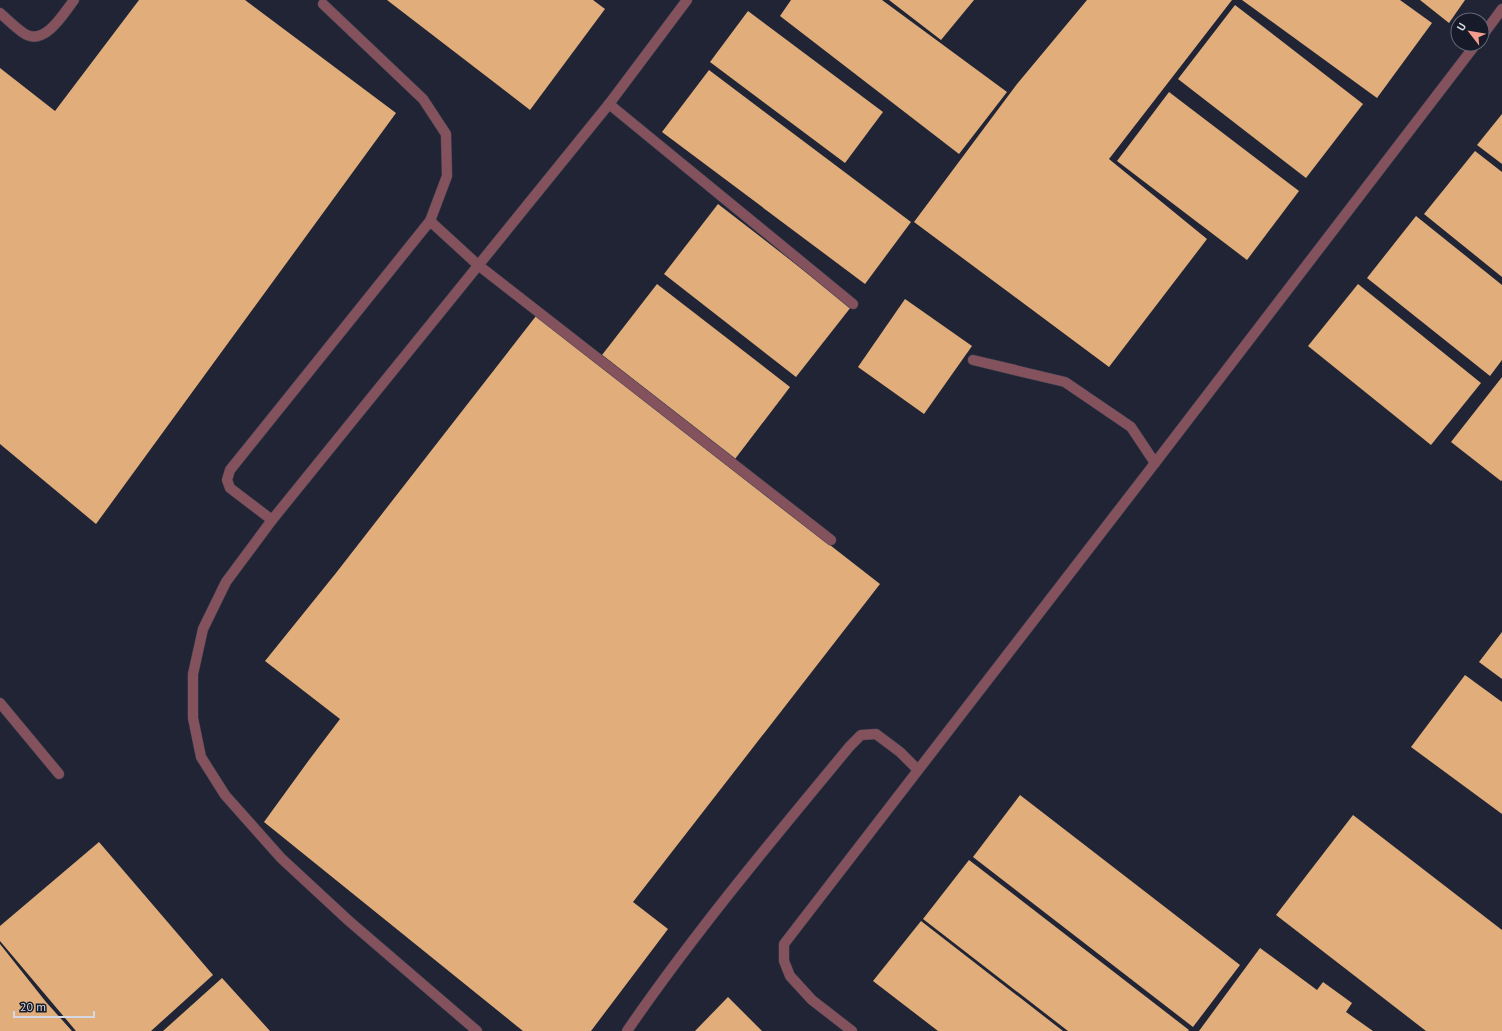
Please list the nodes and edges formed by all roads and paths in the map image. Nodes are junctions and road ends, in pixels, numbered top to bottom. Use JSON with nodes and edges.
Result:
{"nodes":[{"id":1,"x":74,"y":0,"type":"edge"},
{"id":2,"x":687,"y":0,"type":"edge"},
{"id":3,"x":323,"y":4,"type":"dead end"},
{"id":4,"x":1502,"y":9,"type":"edge"},
{"id":5,"x":0,"y":13,"type":"edge"},
{"id":6,"x":1490,"y":25,"type":"edge"},
{"id":7,"x":1470,"y":52,"type":"edge"},
{"id":8,"x":609,"y":104,"type":"junction"},
{"id":9,"x":430,"y":221,"type":"junction"},
{"id":10,"x":478,"y":266,"type":"junction"},
{"id":11,"x":853,"y":304,"type":"dead end"},
{"id":12,"x":973,"y":360,"type":"dead end"},
{"id":13,"x":1155,"y":463,"type":"junction"},
{"id":14,"x":272,"y":520,"type":"junction"},
{"id":15,"x":831,"y":540,"type":"dead end"},
{"id":16,"x":0,"y":703,"type":"edge"},
{"id":17,"x":918,"y":770,"type":"junction"},
{"id":18,"x":59,"y":774,"type":"dead end"},
{"id":19,"x":477,"y":1031,"type":"edge"},
{"id":20,"x":627,"y":1031,"type":"edge"},
{"id":21,"x":852,"y":1031,"type":"edge"}],
"edges":[{"from":1,"to":5,"type":"lane"},
{"from":2,"to":8,"type":"lane"},
{"from":3,"to":9,"type":"lane"},
{"from":4,"to":6,"type":"lane"},
{"from":7,"to":13,"type":"lane"},
{"from":8,"to":10,"type":"lane"},
{"from":8,"to":11,"type":"lane"},
{"from":9,"to":10,"type":"lane"},
{"from":9,"to":14,"type":"lane"},
{"from":10,"to":14,"type":"lane"},
{"from":10,"to":15,"type":"lane"},
{"from":12,"to":13,"type":"lane"},
{"from":13,"to":17,"type":"lane"},
{"from":14,"to":19,"type":"lane"},
{"from":16,"to":18,"type":"lane"},
{"from":17,"to":20,"type":"lane"},
{"from":17,"to":21,"type":"lane"}]}
